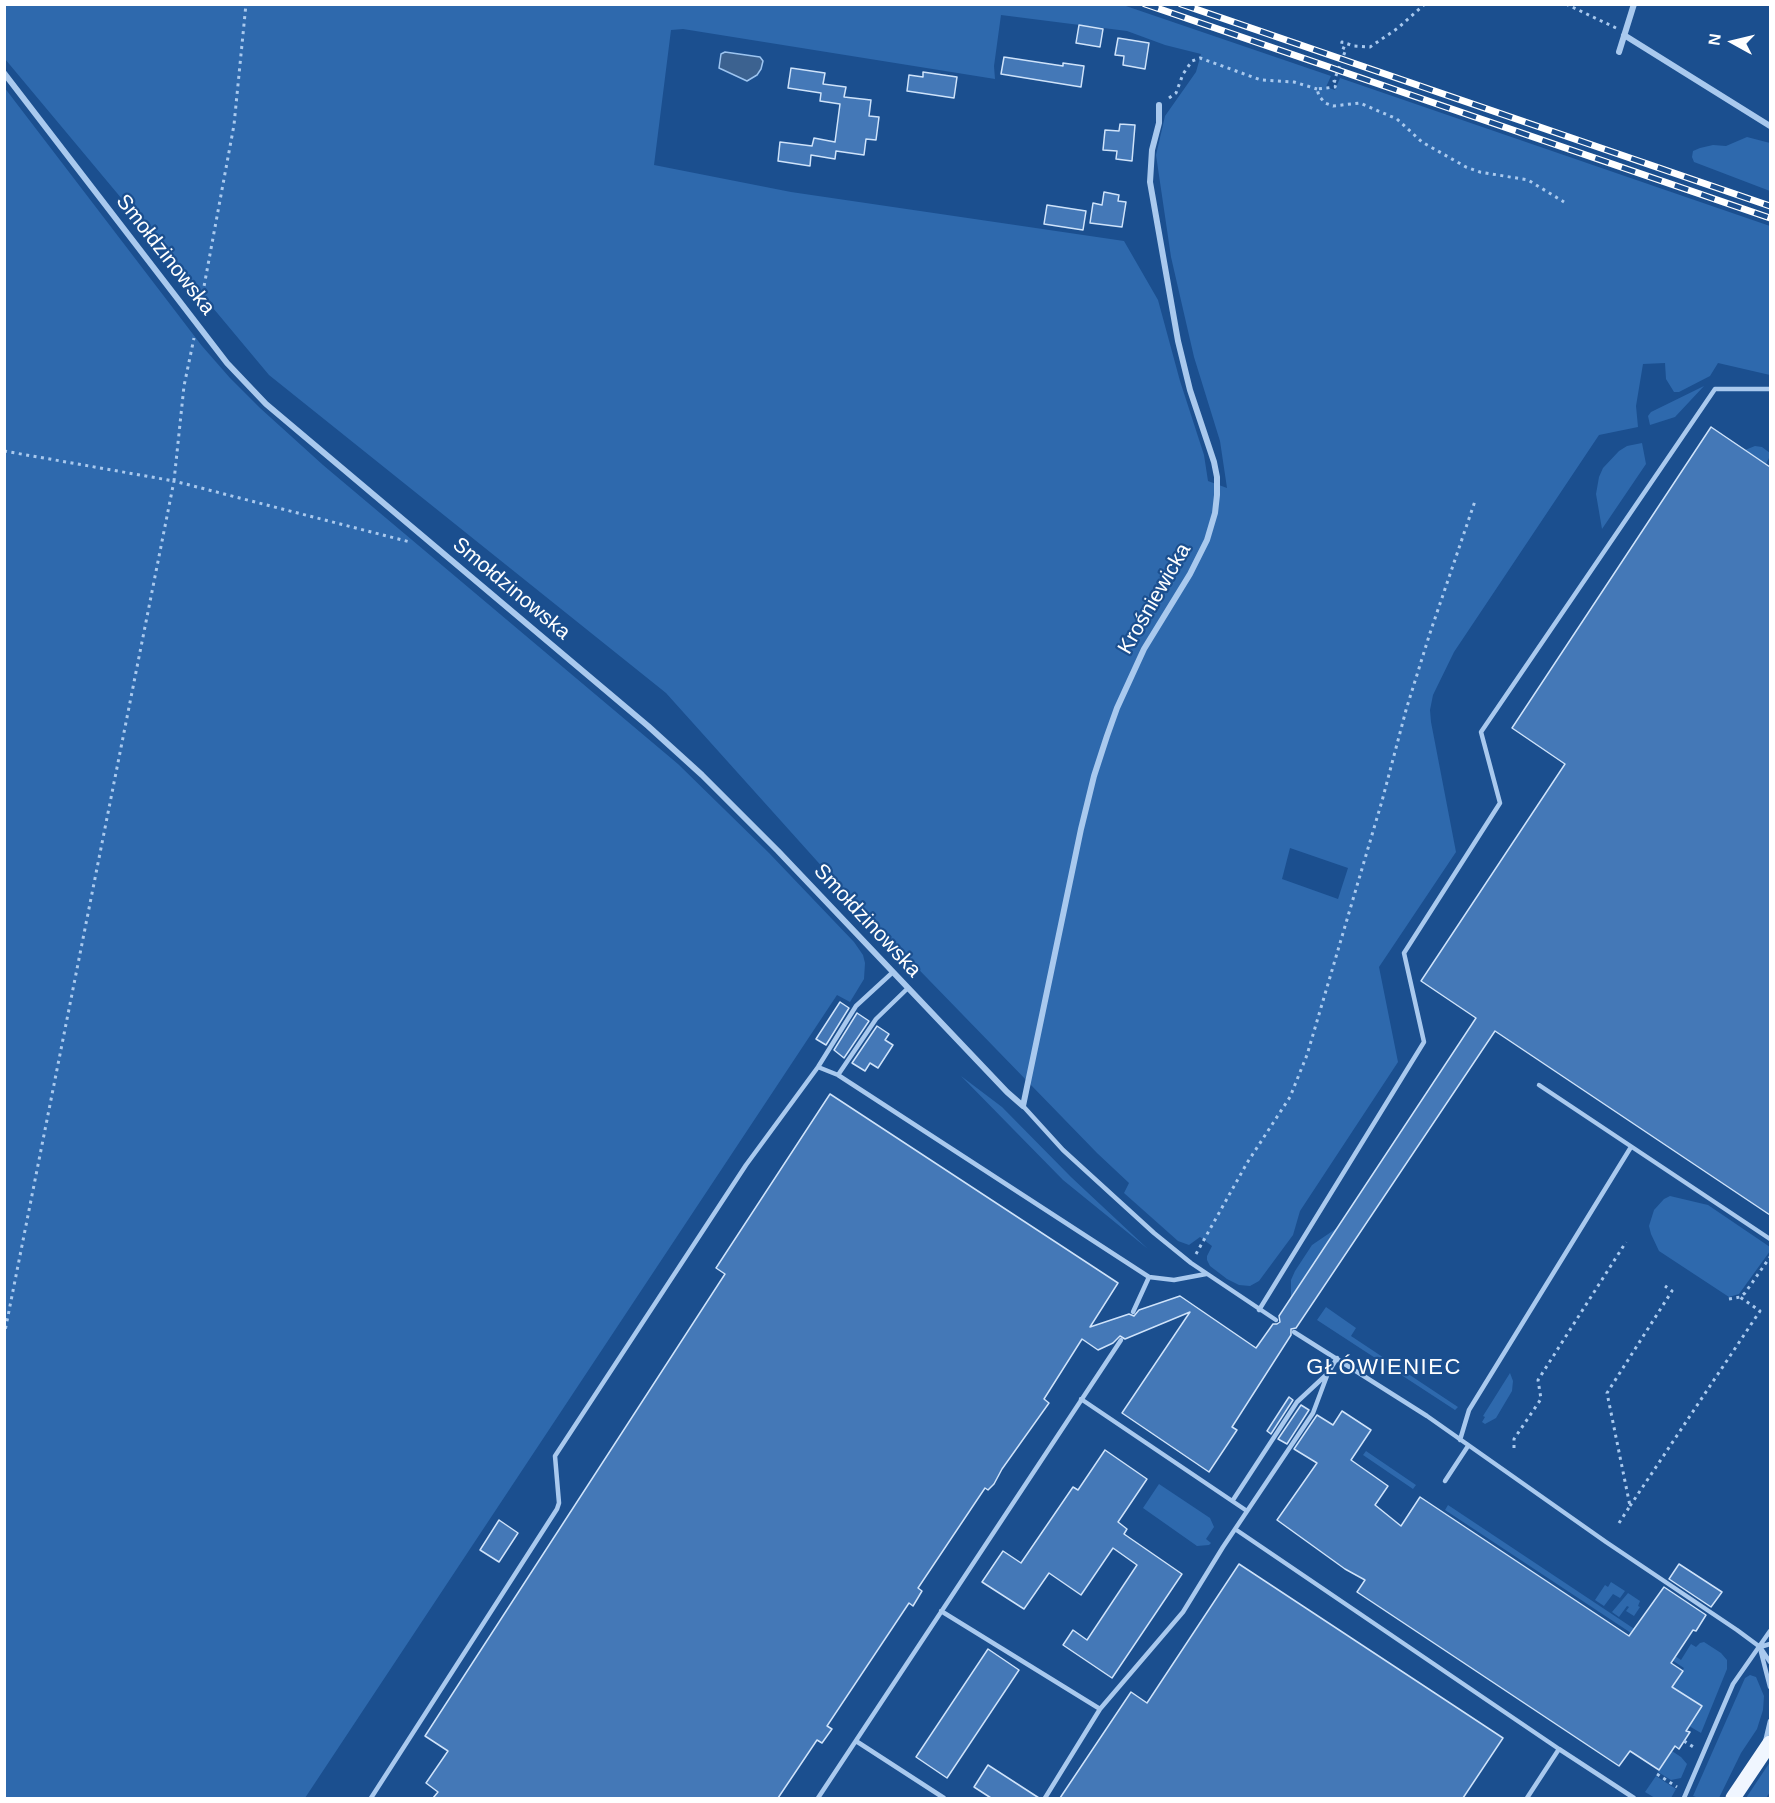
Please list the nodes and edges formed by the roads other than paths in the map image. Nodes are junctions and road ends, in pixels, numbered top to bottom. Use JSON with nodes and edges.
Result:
{"nodes":[{"id":1,"x":1634,"y":4,"type":"edge"},
{"id":2,"x":1624,"y":35,"type":"junction"},
{"id":3,"x":1619,"y":52,"type":"dead end"},
{"id":4,"x":4,"y":73,"type":"edge"},
{"id":5,"x":1159,"y":105,"type":"road end"},
{"id":6,"x":1770,"y":126,"type":"edge"},
{"id":7,"x":1770,"y":389,"type":"edge"},
{"id":8,"x":893,"y":972,"type":"junction"},
{"id":9,"x":908,"y":988,"type":"junction"},
{"id":10,"x":818,"y":1067,"type":"junction"},
{"id":11,"x":838,"y":1075,"type":"junction"},
{"id":12,"x":1539,"y":1085,"type":"dead end"},
{"id":13,"x":1023,"y":1106,"type":"junction"},
{"id":14,"x":1631,"y":1147,"type":"junction"},
{"id":15,"x":1770,"y":1239,"type":"edge"},
{"id":16,"x":1206,"y":1274,"type":"junction"},
{"id":17,"x":1149,"y":1277,"type":"junction"},
{"id":18,"x":1259,"y":1310,"type":"junction"},
{"id":19,"x":1133,"y":1312,"type":"dead end"},
{"id":20,"x":1276,"y":1320,"type":"dead end"},
{"id":21,"x":1294,"y":1332,"type":"dead end"},
{"id":22,"x":1121,"y":1340,"type":"dead end"},
{"id":23,"x":1337,"y":1358,"type":"junction"},
{"id":24,"x":1328,"y":1373,"type":"junction"},
{"id":25,"x":1082,"y":1399,"type":"junction"},
{"id":26,"x":1460,"y":1440,"type":"junction"},
{"id":27,"x":1468,"y":1446,"type":"junction"},
{"id":28,"x":1445,"y":1480,"type":"dead end"},
{"id":29,"x":1233,"y":1500,"type":"junction"},
{"id":30,"x":1247,"y":1511,"type":"junction"},
{"id":31,"x":1235,"y":1529,"type":"junction"},
{"id":32,"x":941,"y":1611,"type":"junction"},
{"id":33,"x":1770,"y":1631,"type":"edge"},
{"id":34,"x":1770,"y":1644,"type":"edge"},
{"id":35,"x":1760,"y":1647,"type":"junction"},
{"id":36,"x":1770,"y":1662,"type":"edge"},
{"id":37,"x":1770,"y":1688,"type":"edge"},
{"id":38,"x":1100,"y":1709,"type":"junction"},
{"id":39,"x":1770,"y":1721,"type":"edge"},
{"id":40,"x":856,"y":1741,"type":"junction"},
{"id":41,"x":1770,"y":1743,"type":"edge"},
{"id":42,"x":1559,"y":1749,"type":"junction"},
{"id":43,"x":1755,"y":1766,"type":"junction"},
{"id":44,"x":371,"y":1798,"type":"edge"},
{"id":45,"x":818,"y":1798,"type":"edge"},
{"id":46,"x":944,"y":1798,"type":"edge"},
{"id":47,"x":1045,"y":1798,"type":"edge"},
{"id":48,"x":1527,"y":1798,"type":"edge"},
{"id":49,"x":1634,"y":1798,"type":"edge"},
{"id":50,"x":1684,"y":1798,"type":"edge"},
{"id":51,"x":1733,"y":1798,"type":"edge"}],
"edges":[{"from":1,"to":2,"type":"street"},
{"from":2,"to":3,"type":"street"},
{"from":2,"to":6,"type":"street"},
{"from":4,"to":8,"type":"street","name":"Smołdzinowska"},
{"from":5,"to":13,"type":"street","name":"Krośniewicka"},
{"from":7,"to":18,"type":"lane"},
{"from":8,"to":9,"type":"street","name":"Smołdzinowska"},
{"from":8,"to":10,"type":"lane"},
{"from":9,"to":11,"type":"lane"},
{"from":9,"to":13,"type":"street","name":"Smołdzinowska"},
{"from":10,"to":11,"type":"lane"},
{"from":10,"to":44,"type":"lane"},
{"from":11,"to":17,"type":"lane"},
{"from":12,"to":14,"type":"lane"},
{"from":13,"to":16,"type":"lane"},
{"from":14,"to":15,"type":"lane"},
{"from":14,"to":26,"type":"lane"},
{"from":16,"to":17,"type":"lane"},
{"from":16,"to":18,"type":"lane"},
{"from":17,"to":19,"type":"lane"},
{"from":18,"to":20,"type":"lane"},
{"from":21,"to":23,"type":"lane"},
{"from":22,"to":25,"type":"lane"},
{"from":23,"to":24,"type":"lane"},
{"from":23,"to":26,"type":"lane"},
{"from":24,"to":29,"type":"lane"},
{"from":24,"to":30,"type":"lane"},
{"from":25,"to":29,"type":"lane"},
{"from":25,"to":32,"type":"lane"},
{"from":26,"to":27,"type":"lane"},
{"from":27,"to":28,"type":"lane"},
{"from":27,"to":35,"type":"lane"},
{"from":29,"to":30,"type":"lane"},
{"from":30,"to":31,"type":"lane"},
{"from":31,"to":38,"type":"lane"},
{"from":31,"to":42,"type":"lane"},
{"from":32,"to":38,"type":"lane"},
{"from":32,"to":40,"type":"lane"},
{"from":33,"to":35,"type":"lane"},
{"from":34,"to":35,"type":"lane"},
{"from":35,"to":36,"type":"lane"},
{"from":35,"to":37,"type":"lane"},
{"from":35,"to":50,"type":"lane"},
{"from":38,"to":47,"type":"lane"},
{"from":39,"to":43,"type":"lane"},
{"from":40,"to":45,"type":"lane"},
{"from":40,"to":46,"type":"lane"},
{"from":41,"to":43,"type":"main road"},
{"from":42,"to":48,"type":"lane"},
{"from":42,"to":49,"type":"lane"},
{"from":43,"to":51,"type":"main road"}]}
